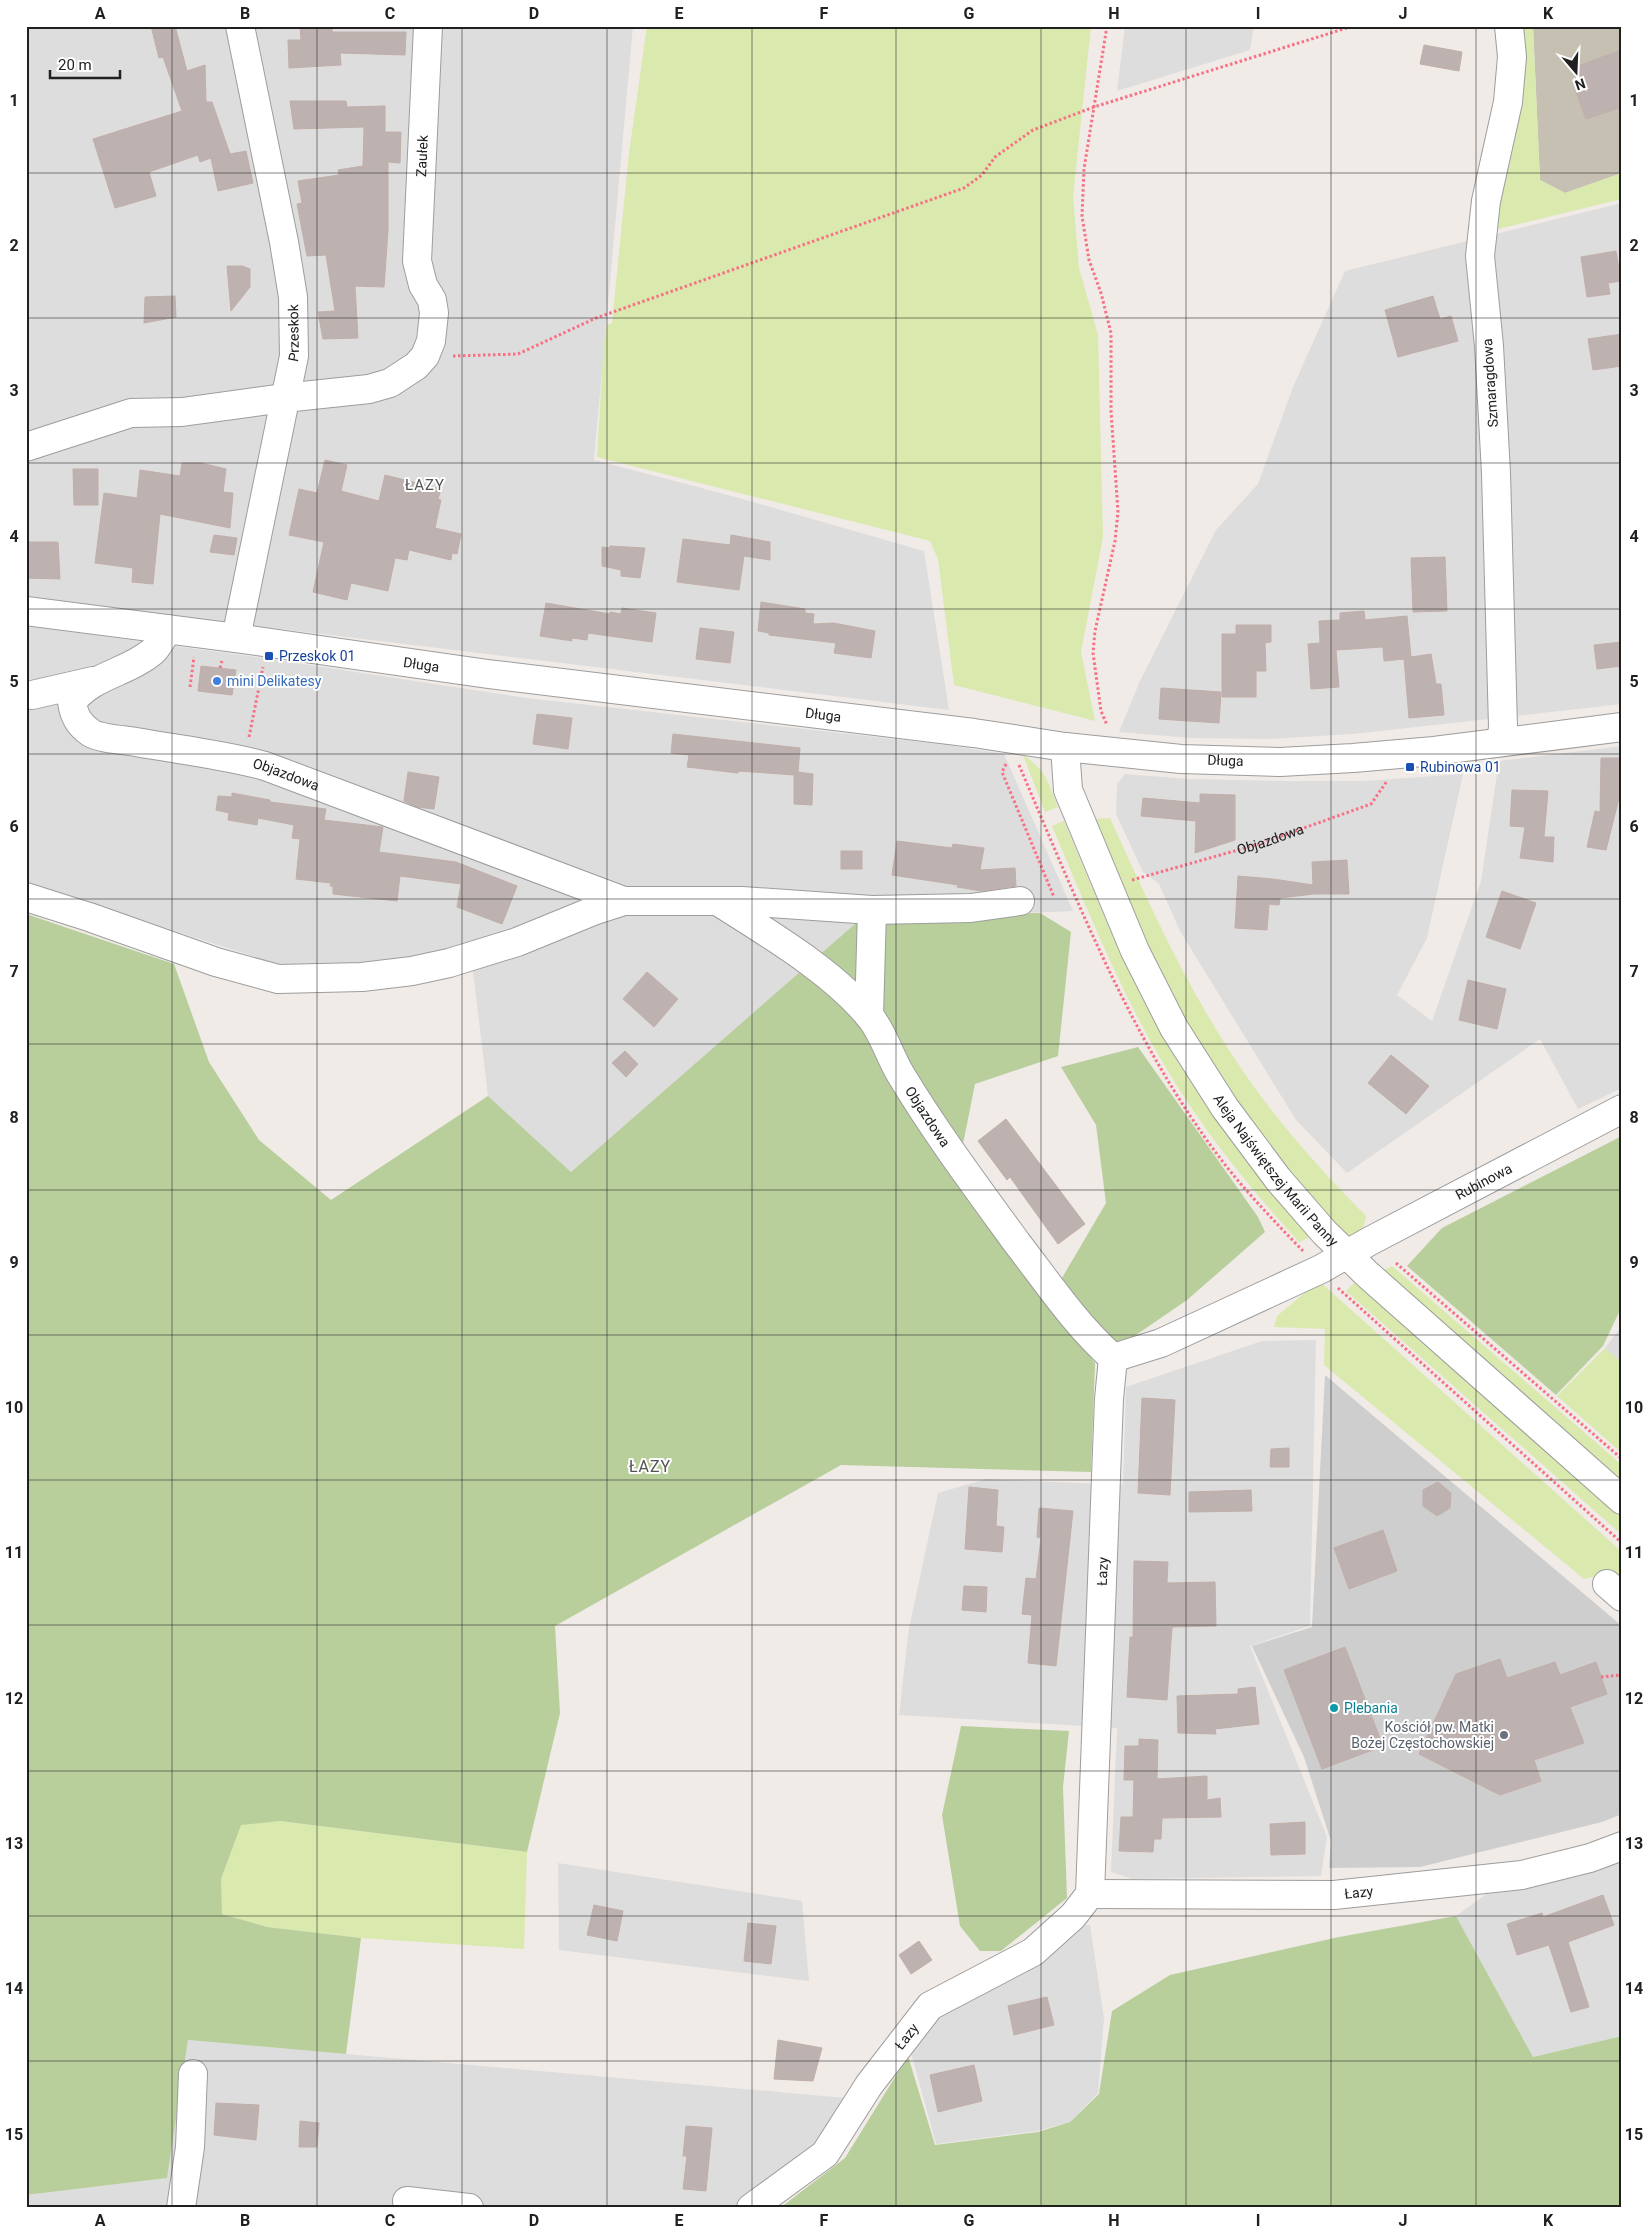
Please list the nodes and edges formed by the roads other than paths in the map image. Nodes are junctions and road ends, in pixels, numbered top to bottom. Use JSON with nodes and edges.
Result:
{"nodes":[{"id":1,"x":240,"y":26,"type":"edge"},
{"id":2,"x":428,"y":26,"type":"edge"},
{"id":3,"x":1509,"y":26,"type":"edge"},
{"id":4,"x":284,"y":398,"type":"junction"},
{"id":5,"x":26,"y":447,"type":"edge"},
{"id":6,"x":26,"y":612,"type":"edge"},
{"id":7,"x":168,"y":630,"type":"junction"},
{"id":8,"x":236,"y":638,"type":"junction"},
{"id":9,"x":96,"y":681,"type":"junction"},
{"id":10,"x":29,"y":694,"type":"edge"},
{"id":11,"x":73,"y":713,"type":"junction"},
{"id":12,"x":1622,"y":727,"type":"edge"},
{"id":13,"x":1502,"y":742,"type":"junction"},
{"id":14,"x":1065,"y":747,"type":"junction"},
{"id":15,"x":26,"y":897,"type":"edge"},
{"id":16,"x":624,"y":901,"type":"junction"},
{"id":17,"x":1020,"y":901,"type":"dead end"},
{"id":18,"x":719,"y":902,"type":"junction"},
{"id":19,"x":872,"y":910,"type":"junction"},
{"id":20,"x":869,"y":1016,"type":"junction"},
{"id":21,"x":1622,"y":1109,"type":"edge"},
{"id":22,"x":1346,"y":1254,"type":"junction"},
{"id":23,"x":1113,"y":1358,"type":"junction"},
{"id":24,"x":1622,"y":1500,"type":"edge"},
{"id":25,"x":1622,"y":1846,"type":"edge"},
{"id":26,"x":1090,"y":1894,"type":"junction"},
{"id":27,"x":193,"y":2074,"type":"dead end"},
{"id":28,"x":407,"y":2201,"type":"dead end"},
{"id":29,"x":180,"y":2208,"type":"edge"},
{"id":30,"x":469,"y":2208,"type":"edge"},
{"id":31,"x":751,"y":2208,"type":"edge"}],
"edges":[{"from":1,"to":4,"type":"street","name":"Przeskok"},
{"from":2,"to":4,"type":"street","name":"Zaułek"},
{"from":3,"to":13,"type":"street","name":"Szmaragdowa"},
{"from":4,"to":5,"type":"street"},
{"from":4,"to":8,"type":"street","name":"Przeskok"},
{"from":6,"to":7,"type":"street","name":"Długa"},
{"from":7,"to":8,"type":"street","name":"Długa"},
{"from":7,"to":9,"type":"street"},
{"from":8,"to":14,"type":"street","name":"Długa"},
{"from":9,"to":10,"type":"street"},
{"from":9,"to":11,"type":"street"},
{"from":10,"to":11,"type":"street"},
{"from":11,"to":16,"type":"street","name":"Objazdowa"},
{"from":12,"to":13,"type":"street","name":"Długa"},
{"from":13,"to":14,"type":"street","name":"Długa"},
{"from":14,"to":22,"type":"street","name":"Aleja Najświętszej Marii Panny"},
{"from":15,"to":16,"type":"street","name":"Objazdowa"},
{"from":16,"to":18,"type":"street","name":"Objazdowa"},
{"from":17,"to":19,"type":"street","name":"Objazdowa"},
{"from":18,"to":19,"type":"street","name":"Objazdowa"},
{"from":18,"to":20,"type":"street","name":"Objazdowa"},
{"from":19,"to":20,"type":"street"},
{"from":20,"to":23,"type":"street","name":"Objazdowa"},
{"from":21,"to":22,"type":"street","name":"Rubinowa"},
{"from":22,"to":23,"type":"street","name":"Rubinowa"},
{"from":22,"to":24,"type":"street","name":"Aleja Najświętszej Marii Panny"},
{"from":23,"to":26,"type":"street","name":"Łazy"},
{"from":25,"to":26,"type":"street","name":"Łazy"},
{"from":26,"to":31,"type":"street","name":"Łazy"},
{"from":27,"to":29,"type":"street"},
{"from":28,"to":30,"type":"street"}]}
